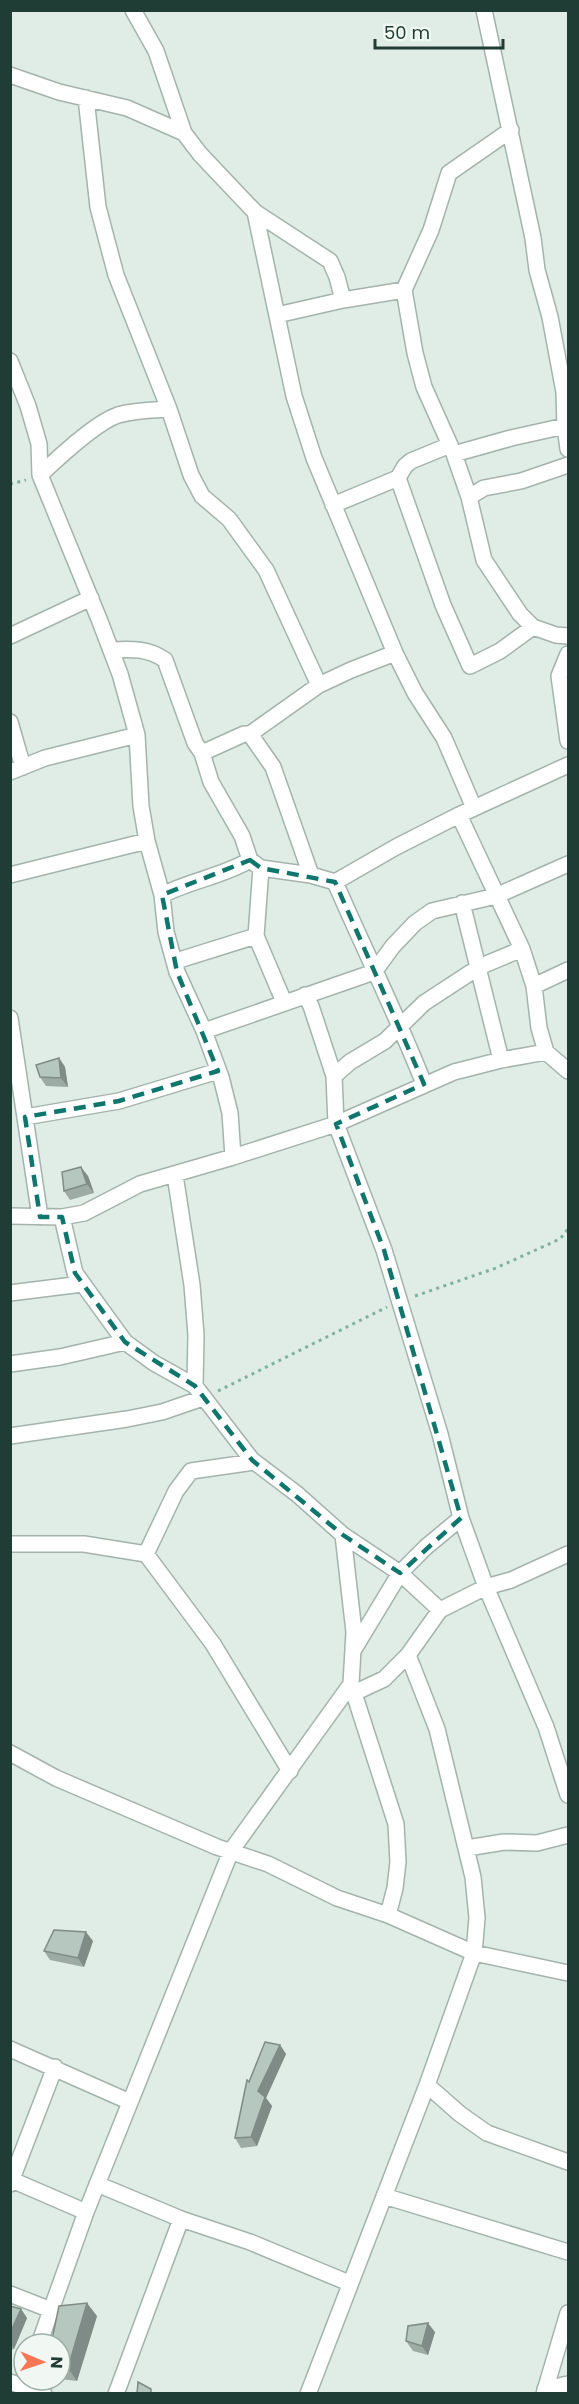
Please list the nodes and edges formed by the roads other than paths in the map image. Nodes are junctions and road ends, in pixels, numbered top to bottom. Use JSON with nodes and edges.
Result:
{"nodes":[{"id":1,"x":133,"y":10,"type":"edge"},
{"id":2,"x":484,"y":10,"type":"edge"},
{"id":3,"x":10,"y":75,"type":"edge"},
{"id":4,"x":86,"y":98,"type":"junction"},
{"id":5,"x":510,"y":130,"type":"junction"},
{"id":6,"x":184,"y":133,"type":"junction"},
{"id":7,"x":255,"y":212,"type":"junction"},
{"id":8,"x":404,"y":290,"type":"junction"},
{"id":9,"x":343,"y":300,"type":"junction"},
{"id":10,"x":278,"y":315,"type":"junction"},
{"id":11,"x":10,"y":361,"type":"edge"},
{"id":12,"x":566,"y":392,"type":"edge"},
{"id":13,"x":18,"y":400,"type":"edge"},
{"id":14,"x":170,"y":409,"type":"junction"},
{"id":15,"x":565,"y":426,"type":"junction"},
{"id":16,"x":568,"y":449,"type":"edge"},
{"id":17,"x":452,"y":450,"type":"junction"},
{"id":18,"x":568,"y":465,"type":"edge"},
{"id":19,"x":40,"y":475,"type":"junction"},
{"id":20,"x":398,"y":478,"type":"junction"},
{"id":21,"x":469,"y":497,"type":"junction"},
{"id":22,"x":333,"y":505,"type":"junction"},
{"id":23,"x":91,"y":598,"type":"junction"},
{"id":24,"x":533,"y":627,"type":"junction"},
{"id":25,"x":10,"y":636,"type":"edge"},
{"id":26,"x":568,"y":636,"type":"edge"},
{"id":27,"x":111,"y":650,"type":"junction"},
{"id":28,"x":395,"y":653,"type":"junction"},
{"id":29,"x":568,"y":654,"type":"edge"},
{"id":30,"x":319,"y":686,"type":"junction"},
{"id":31,"x":10,"y":722,"type":"edge"},
{"id":32,"x":250,"y":734,"type":"junction"},
{"id":33,"x":137,"y":735,"type":"junction"},
{"id":34,"x":568,"y":741,"type":"edge"},
{"id":35,"x":202,"y":753,"type":"junction"},
{"id":36,"x":568,"y":765,"type":"edge"},
{"id":37,"x":17,"y":769,"type":"edge"},
{"id":38,"x":467,"y":811,"type":"junction"},
{"id":39,"x":147,"y":841,"type":"junction"},
{"id":40,"x":256,"y":864,"type":"junction"},
{"id":41,"x":568,"y":864,"type":"edge"},
{"id":42,"x":312,"y":875,"type":"junction"},
{"id":43,"x":10,"y":876,"type":"edge"},
{"id":44,"x":335,"y":882,"type":"junction"},
{"id":45,"x":162,"y":895,"type":"junction"},
{"id":46,"x":496,"y":896,"type":"junction"},
{"id":47,"x":462,"y":903,"type":"junction"},
{"id":48,"x":256,"y":936,"type":"junction"},
{"id":49,"x":522,"y":949,"type":"junction"},
{"id":50,"x":176,"y":961,"type":"junction"},
{"id":51,"x":479,"y":967,"type":"junction"},
{"id":52,"x":568,"y":970,"type":"edge"},
{"id":53,"x":374,"y":972,"type":"junction"},
{"id":54,"x":534,"y":986,"type":"junction"},
{"id":55,"x":305,"y":995,"type":"junction"},
{"id":56,"x":284,"y":1002,"type":"junction"},
{"id":57,"x":10,"y":1018,"type":"edge"},
{"id":58,"x":401,"y":1026,"type":"junction"},
{"id":59,"x":204,"y":1031,"type":"junction"},
{"id":60,"x":546,"y":1052,"type":"junction"},
{"id":61,"x":501,"y":1060,"type":"junction"},
{"id":62,"x":218,"y":1071,"type":"junction"},
{"id":63,"x":568,"y":1071,"type":"edge"},
{"id":64,"x":334,"y":1076,"type":"junction"},
{"id":65,"x":424,"y":1084,"type":"junction"},
{"id":66,"x":25,"y":1117,"type":"junction"},
{"id":67,"x":336,"y":1124,"type":"junction"},
{"id":68,"x":233,"y":1157,"type":"junction"},
{"id":69,"x":175,"y":1175,"type":"junction"},
{"id":70,"x":10,"y":1216,"type":"edge"},
{"id":71,"x":40,"y":1216,"type":"junction"},
{"id":72,"x":62,"y":1217,"type":"junction"},
{"id":73,"x":82,"y":1284,"type":"junction"},
{"id":74,"x":10,"y":1293,"type":"edge"},
{"id":75,"x":125,"y":1342,"type":"junction"},
{"id":76,"x":10,"y":1364,"type":"edge"},
{"id":77,"x":199,"y":1392,"type":"junction"},
{"id":78,"x":10,"y":1436,"type":"edge"},
{"id":79,"x":254,"y":1462,"type":"junction"},
{"id":80,"x":461,"y":1518,"type":"junction"},
{"id":81,"x":343,"y":1535,"type":"junction"},
{"id":82,"x":10,"y":1544,"type":"edge"},
{"id":83,"x":146,"y":1554,"type":"junction"},
{"id":84,"x":568,"y":1554,"type":"edge"},
{"id":85,"x":400,"y":1573,"type":"junction"},
{"id":86,"x":486,"y":1587,"type":"junction"},
{"id":87,"x":440,"y":1610,"type":"junction"},
{"id":88,"x":354,"y":1650,"type":"junction"},
{"id":89,"x":408,"y":1655,"type":"junction"},
{"id":90,"x":352,"y":1689,"type":"junction"},
{"id":91,"x":10,"y":1753,"type":"edge"},
{"id":92,"x":290,"y":1771,"type":"junction"},
{"id":93,"x":568,"y":1795,"type":"edge"},
{"id":94,"x":568,"y":1835,"type":"edge"},
{"id":95,"x":467,"y":1848,"type":"junction"},
{"id":96,"x":231,"y":1851,"type":"junction"},
{"id":97,"x":388,"y":1915,"type":"junction"},
{"id":98,"x":474,"y":1953,"type":"junction"},
{"id":99,"x":568,"y":1973,"type":"edge"},
{"id":100,"x":10,"y":2049,"type":"edge"},
{"id":101,"x":55,"y":2067,"type":"junction"},
{"id":102,"x":427,"y":2085,"type":"junction"},
{"id":103,"x":130,"y":2102,"type":"junction"},
{"id":104,"x":568,"y":2162,"type":"edge"},
{"id":105,"x":11,"y":2182,"type":"edge"},
{"id":106,"x":97,"y":2184,"type":"junction"},
{"id":107,"x":384,"y":2196,"type":"junction"},
{"id":108,"x":86,"y":2212,"type":"junction"},
{"id":109,"x":181,"y":2219,"type":"junction"},
{"id":110,"x":568,"y":2252,"type":"edge"},
{"id":111,"x":349,"y":2283,"type":"junction"},
{"id":112,"x":10,"y":2294,"type":"edge"},
{"id":113,"x":51,"y":2310,"type":"junction"},
{"id":114,"x":568,"y":2313,"type":"edge"},
{"id":115,"x":43,"y":2332,"type":"edge"},
{"id":116,"x":568,"y":2384,"type":"edge"},
{"id":117,"x":544,"y":2391,"type":"edge"},
{"id":118,"x":116,"y":2394,"type":"edge"},
{"id":119,"x":308,"y":2394,"type":"edge"}],
"edges":[{"from":1,"to":6,"type":"street"},
{"from":2,"to":5,"type":"street"},
{"from":3,"to":4,"type":"street"},
{"from":4,"to":6,"type":"street"},
{"from":4,"to":14,"type":"street"},
{"from":5,"to":8,"type":"street"},
{"from":5,"to":12,"type":"street"},
{"from":6,"to":7,"type":"street"},
{"from":7,"to":9,"type":"street"},
{"from":7,"to":10,"type":"street"},
{"from":8,"to":9,"type":"street"},
{"from":8,"to":17,"type":"street"},
{"from":9,"to":10,"type":"street"},
{"from":10,"to":22,"type":"street"},
{"from":11,"to":13,"type":"street"},
{"from":12,"to":15,"type":"street"},
{"from":13,"to":19,"type":"street"},
{"from":14,"to":19,"type":"street"},
{"from":14,"to":30,"type":"street"},
{"from":15,"to":16,"type":"street"},
{"from":15,"to":17,"type":"street"},
{"from":17,"to":20,"type":"street"},
{"from":17,"to":21,"type":"street"},
{"from":18,"to":21,"type":"street"},
{"from":19,"to":23,"type":"street"},
{"from":20,"to":22,"type":"street"},
{"from":20,"to":24,"type":"street"},
{"from":21,"to":24,"type":"street"},
{"from":22,"to":28,"type":"street"},
{"from":23,"to":25,"type":"street"},
{"from":23,"to":27,"type":"street"},
{"from":24,"to":26,"type":"street"},
{"from":27,"to":33,"type":"street"},
{"from":27,"to":35,"type":"street"},
{"from":28,"to":30,"type":"street"},
{"from":28,"to":38,"type":"street"},
{"from":29,"to":34,"type":"street"},
{"from":30,"to":32,"type":"street"},
{"from":31,"to":37,"type":"street"},
{"from":32,"to":35,"type":"street"},
{"from":32,"to":42,"type":"street"},
{"from":33,"to":37,"type":"street"},
{"from":33,"to":39,"type":"street"},
{"from":35,"to":40,"type":"street"},
{"from":36,"to":38,"type":"street"},
{"from":38,"to":44,"type":"street"},
{"from":38,"to":46,"type":"street"},
{"from":39,"to":43,"type":"street"},
{"from":39,"to":45,"type":"street"},
{"from":40,"to":42,"type":"street"},
{"from":40,"to":45,"type":"street"},
{"from":40,"to":48,"type":"street"},
{"from":41,"to":46,"type":"street"},
{"from":42,"to":44,"type":"street"},
{"from":44,"to":53,"type":"street"},
{"from":45,"to":50,"type":"street"},
{"from":46,"to":47,"type":"street"},
{"from":46,"to":49,"type":"street"},
{"from":47,"to":51,"type":"street"},
{"from":47,"to":53,"type":"street"},
{"from":48,"to":50,"type":"street"},
{"from":48,"to":56,"type":"street"},
{"from":49,"to":51,"type":"street"},
{"from":49,"to":54,"type":"street"},
{"from":50,"to":59,"type":"street"},
{"from":51,"to":58,"type":"street"},
{"from":51,"to":61,"type":"street"},
{"from":52,"to":54,"type":"street"},
{"from":53,"to":55,"type":"street"},
{"from":53,"to":58,"type":"street"},
{"from":54,"to":60,"type":"street"},
{"from":55,"to":56,"type":"street"},
{"from":55,"to":64,"type":"street"},
{"from":56,"to":59,"type":"street"},
{"from":57,"to":66,"type":"street"},
{"from":58,"to":64,"type":"street"},
{"from":58,"to":65,"type":"street"},
{"from":59,"to":62,"type":"street"},
{"from":60,"to":61,"type":"street"},
{"from":60,"to":63,"type":"street"},
{"from":61,"to":65,"type":"street"},
{"from":62,"to":66,"type":"street"},
{"from":62,"to":68,"type":"street"},
{"from":64,"to":67,"type":"street"},
{"from":65,"to":67,"type":"street"},
{"from":66,"to":71,"type":"street"},
{"from":67,"to":68,"type":"street"},
{"from":67,"to":80,"type":"street"},
{"from":68,"to":69,"type":"street"},
{"from":69,"to":72,"type":"street"},
{"from":69,"to":77,"type":"street"},
{"from":70,"to":71,"type":"street"},
{"from":71,"to":72,"type":"street"},
{"from":72,"to":73,"type":"street"},
{"from":73,"to":74,"type":"street"},
{"from":73,"to":75,"type":"street"},
{"from":75,"to":76,"type":"street"},
{"from":75,"to":77,"type":"street"},
{"from":77,"to":78,"type":"street"},
{"from":77,"to":79,"type":"street"},
{"from":79,"to":81,"type":"street"},
{"from":79,"to":83,"type":"street"},
{"from":80,"to":85,"type":"street"},
{"from":80,"to":86,"type":"street"},
{"from":81,"to":85,"type":"street"},
{"from":81,"to":88,"type":"street"},
{"from":82,"to":83,"type":"street"},
{"from":83,"to":92,"type":"street"},
{"from":84,"to":86,"type":"street"},
{"from":85,"to":87,"type":"street"},
{"from":85,"to":88,"type":"street"},
{"from":86,"to":87,"type":"street"},
{"from":86,"to":93,"type":"street"},
{"from":87,"to":89,"type":"street"},
{"from":88,"to":90,"type":"street"},
{"from":89,"to":90,"type":"street"},
{"from":89,"to":95,"type":"street"},
{"from":90,"to":92,"type":"street"},
{"from":90,"to":97,"type":"street"},
{"from":91,"to":96,"type":"street"},
{"from":92,"to":96,"type":"street"},
{"from":94,"to":95,"type":"street"},
{"from":95,"to":98,"type":"street"},
{"from":96,"to":97,"type":"street"},
{"from":96,"to":103,"type":"street"},
{"from":97,"to":98,"type":"street"},
{"from":98,"to":99,"type":"street"},
{"from":98,"to":102,"type":"street"},
{"from":100,"to":101,"type":"street"},
{"from":101,"to":103,"type":"street"},
{"from":101,"to":105,"type":"street"},
{"from":102,"to":104,"type":"street"},
{"from":102,"to":107,"type":"street"},
{"from":103,"to":106,"type":"street"},
{"from":105,"to":108,"type":"street"},
{"from":106,"to":108,"type":"street"},
{"from":106,"to":109,"type":"street"},
{"from":107,"to":110,"type":"street"},
{"from":107,"to":111,"type":"street"},
{"from":108,"to":113,"type":"street"},
{"from":109,"to":111,"type":"street"},
{"from":109,"to":118,"type":"street"},
{"from":111,"to":119,"type":"street"},
{"from":112,"to":113,"type":"street"},
{"from":113,"to":115,"type":"street"},
{"from":114,"to":117,"type":"street"},
{"from":116,"to":117,"type":"street"}]}
